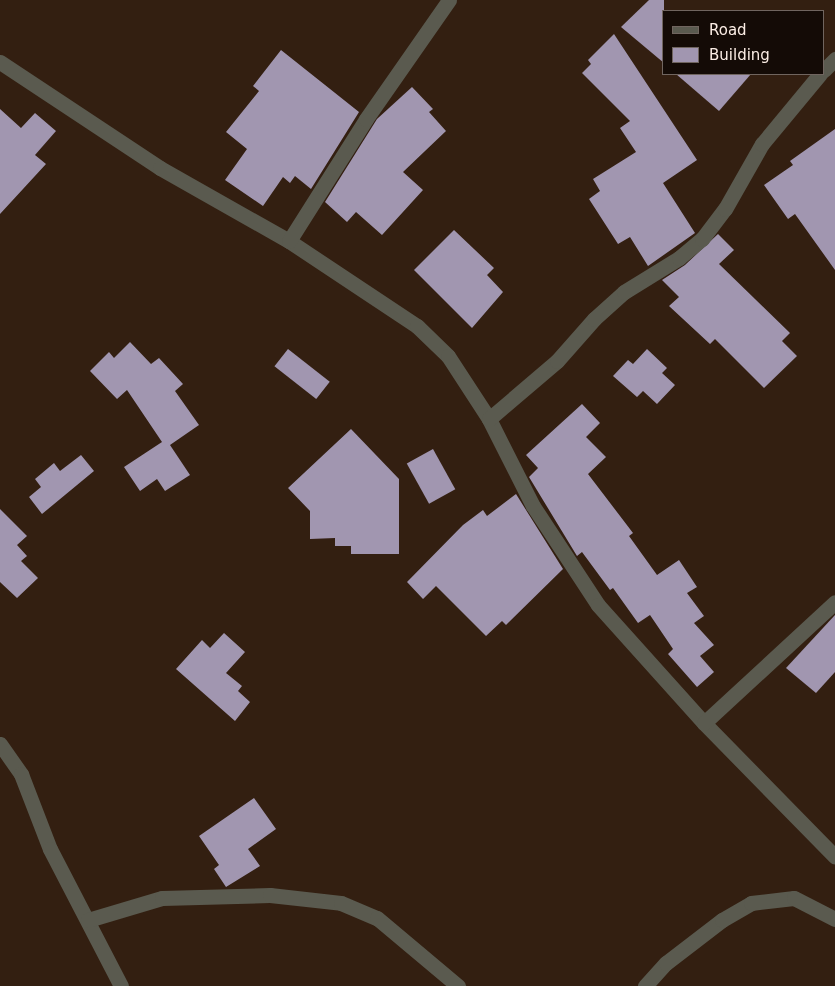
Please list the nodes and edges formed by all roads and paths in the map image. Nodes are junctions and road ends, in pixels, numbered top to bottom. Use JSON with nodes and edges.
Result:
{"nodes":[{"id":1,"x":449,"y":0,"type":"edge"},
{"id":2,"x":835,"y":59,"type":"edge"},
{"id":3,"x":0,"y":62,"type":"edge"},
{"id":4,"x":825,"y":69,"type":"edge"},
{"id":5,"x":819,"y":75,"type":"edge"},
{"id":6,"x":288,"y":241,"type":"junction"},
{"id":7,"x":489,"y":419,"type":"junction"},
{"id":8,"x":835,"y":602,"type":"edge"},
{"id":9,"x":704,"y":723,"type":"junction"},
{"id":10,"x":0,"y":744,"type":"edge"},
{"id":11,"x":835,"y":857,"type":"edge"},
{"id":12,"x":835,"y":919,"type":"edge"},
{"id":13,"x":88,"y":920,"type":"junction"},
{"id":14,"x":121,"y":986,"type":"edge"},
{"id":15,"x":458,"y":986,"type":"edge"},
{"id":16,"x":645,"y":986,"type":"edge"}],
"edges":[{"from":1,"to":6,"type":"street"},
{"from":2,"to":4,"type":"street"},
{"from":3,"to":6,"type":"street"},
{"from":5,"to":7,"type":"street"},
{"from":6,"to":7,"type":"street"},
{"from":7,"to":9,"type":"street"},
{"from":8,"to":9,"type":"street"},
{"from":9,"to":11,"type":"street"},
{"from":10,"to":13,"type":"street"},
{"from":12,"to":16,"type":"street"},
{"from":13,"to":14,"type":"street"},
{"from":13,"to":15,"type":"street"}]}
